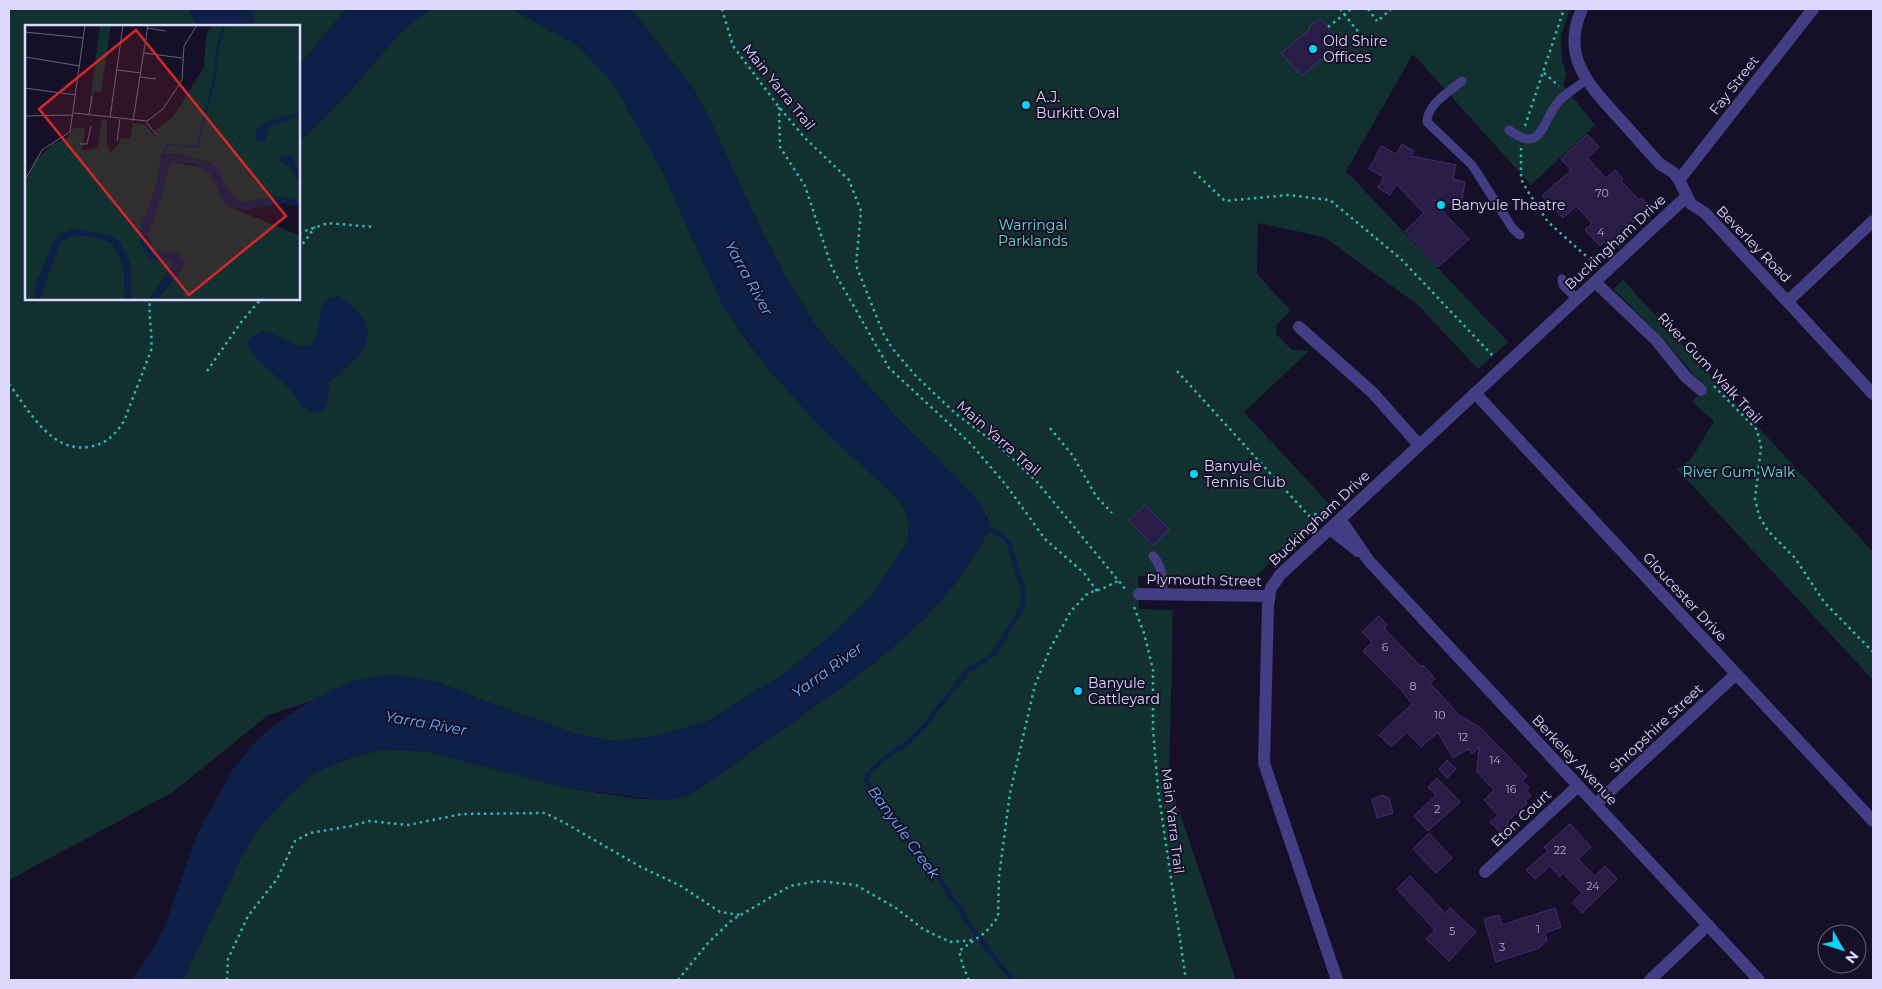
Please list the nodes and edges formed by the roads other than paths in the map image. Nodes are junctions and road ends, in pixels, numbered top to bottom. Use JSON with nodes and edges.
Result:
{"nodes":[{"id":1,"x":1582,"y":9,"type":"edge"},
{"id":2,"x":1813,"y":9,"type":"edge"},
{"id":3,"x":1586,"y":80,"type":"junction"},
{"id":4,"x":1462,"y":81,"type":"dead end"},
{"id":5,"x":1508,"y":130,"type":"dead end"},
{"id":6,"x":1679,"y":180,"type":"junction"},
{"id":7,"x":1686,"y":197,"type":"junction"},
{"id":8,"x":1873,"y":221,"type":"edge"},
{"id":9,"x":1520,"y":235,"type":"dead end"},
{"id":10,"x":1562,"y":279,"type":"dead end"},
{"id":11,"x":1595,"y":282,"type":"junction"},
{"id":12,"x":1577,"y":299,"type":"junction"},
{"id":13,"x":1788,"y":301,"type":"junction"},
{"id":14,"x":1299,"y":327,"type":"dead end"},
{"id":15,"x":1705,"y":386,"type":"road end"},
{"id":16,"x":1475,"y":393,"type":"junction"},
{"id":17,"x":1873,"y":394,"type":"edge"},
{"id":18,"x":1419,"y":446,"type":"junction"},
{"id":19,"x":1340,"y":519,"type":"junction"},
{"id":20,"x":1330,"y":529,"type":"junction"},
{"id":21,"x":1153,"y":556,"type":"dead end"},
{"id":22,"x":1369,"y":561,"type":"junction"},
{"id":23,"x":1163,"y":594,"type":"junction"},
{"id":24,"x":1133,"y":596,"type":"road end"},
{"id":25,"x":1269,"y":596,"type":"junction"},
{"id":26,"x":1736,"y":674,"type":"junction"},
{"id":27,"x":1578,"y":786,"type":"junction"},
{"id":28,"x":1596,"y":804,"type":"junction"},
{"id":29,"x":1873,"y":821,"type":"edge"},
{"id":30,"x":1485,"y":872,"type":"dead end"},
{"id":31,"x":1708,"y":926,"type":"junction"},
{"id":32,"x":1337,"y":980,"type":"edge"},
{"id":33,"x":1650,"y":980,"type":"edge"},
{"id":34,"x":1759,"y":980,"type":"edge"}],
"edges":[{"from":1,"to":3,"type":"street","name":"Beverley Road"},
{"from":2,"to":6,"type":"street","name":"Fay Street"},
{"from":3,"to":5,"type":"lane"},
{"from":3,"to":6,"type":"street","name":"Beverley Road"},
{"from":4,"to":9,"type":"lane"},
{"from":6,"to":7,"type":"street","name":"Beverley Road"},
{"from":7,"to":11,"type":"street","name":"Buckingham Drive"},
{"from":7,"to":13,"type":"street","name":"Beverley Road"},
{"from":8,"to":13,"type":"street"},
{"from":10,"to":12,"type":"lane"},
{"from":11,"to":12,"type":"street","name":"Buckingham Drive"},
{"from":11,"to":15,"type":"street"},
{"from":12,"to":16,"type":"street","name":"Buckingham Drive"},
{"from":13,"to":17,"type":"street","name":"Beverley Road"},
{"from":14,"to":18,"type":"street"},
{"from":16,"to":18,"type":"street","name":"Buckingham Drive"},
{"from":16,"to":26,"type":"street","name":"Gloucester Drive"},
{"from":18,"to":19,"type":"street","name":"Buckingham Drive"},
{"from":19,"to":20,"type":"street","name":"Buckingham Drive"},
{"from":19,"to":22,"type":"street","name":"Berkeley Avenue"},
{"from":20,"to":22,"type":"street","name":"Berkeley Avenue"},
{"from":20,"to":25,"type":"street","name":"Buckingham Drive"},
{"from":21,"to":23,"type":"lane"},
{"from":22,"to":27,"type":"street","name":"Berkeley Avenue"},
{"from":23,"to":24,"type":"street","name":"Plymouth Street"},
{"from":23,"to":25,"type":"street","name":"Plymouth Street"},
{"from":25,"to":32,"type":"street","name":"Buckingham Drive"},
{"from":26,"to":28,"type":"street","name":"Shropshire Street"},
{"from":26,"to":29,"type":"street","name":"Gloucester Drive"},
{"from":27,"to":28,"type":"street","name":"Berkeley Avenue"},
{"from":27,"to":30,"type":"street","name":"Eton Court"},
{"from":28,"to":31,"type":"street","name":"Berkeley Avenue"},
{"from":31,"to":33,"type":"street"},
{"from":31,"to":34,"type":"street","name":"Berkeley Avenue"}]}
